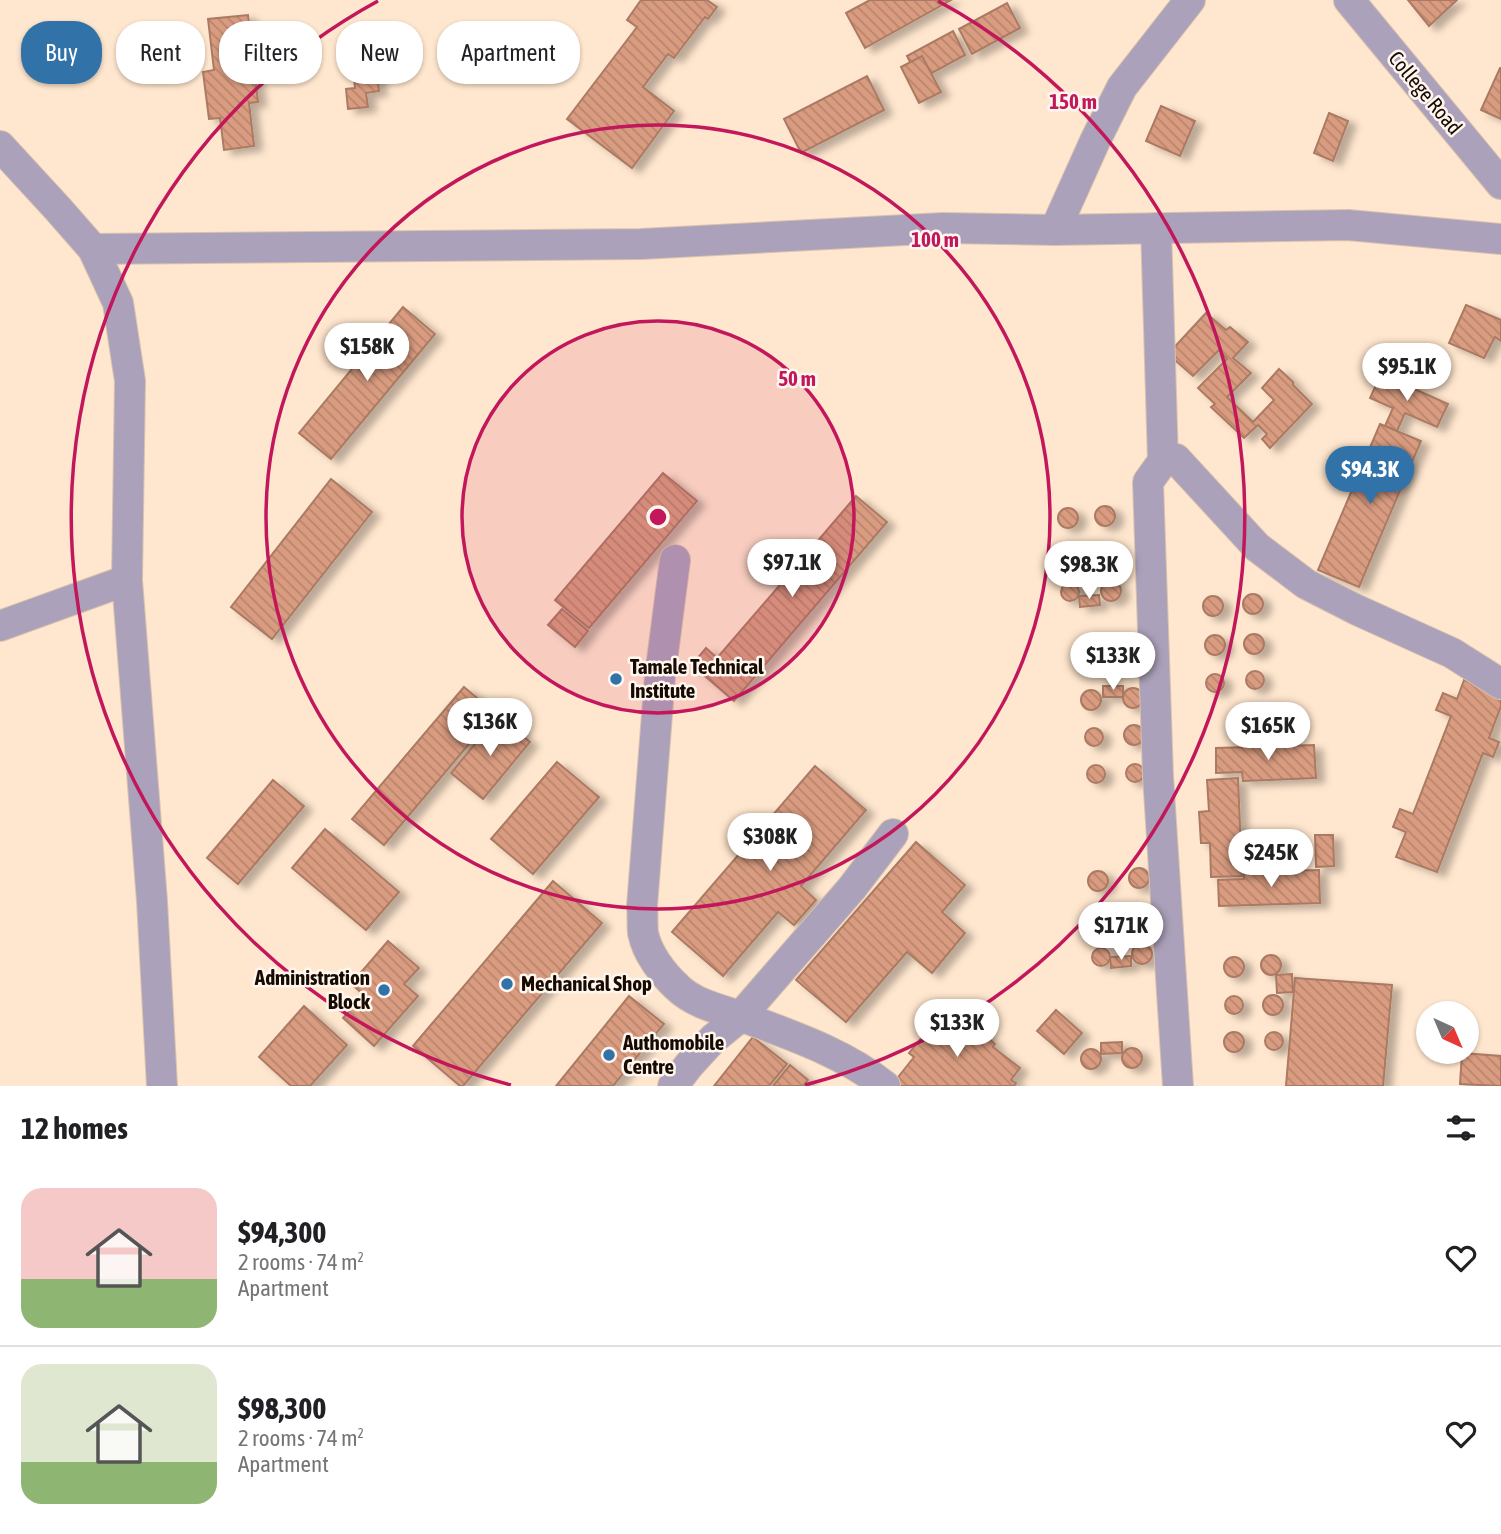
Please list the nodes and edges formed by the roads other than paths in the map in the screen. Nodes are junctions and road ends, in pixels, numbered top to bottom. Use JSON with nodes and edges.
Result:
{"nodes":[{"id":1,"x":1190,"y":0,"type":"edge"},
{"id":2,"x":1349,"y":0,"type":"edge"},
{"id":3,"x":0,"y":146,"type":"edge"},
{"id":4,"x":1501,"y":184,"type":"edge"},
{"id":5,"x":1156,"y":228,"type":"junction"},
{"id":6,"x":1055,"y":230,"type":"junction"},
{"id":7,"x":1501,"y":239,"type":"edge"},
{"id":8,"x":93,"y":249,"type":"junction"},
{"id":9,"x":1163,"y":461,"type":"junction"},
{"id":10,"x":675,"y":560,"type":"dead end"},
{"id":11,"x":127,"y":580,"type":"junction"},
{"id":12,"x":0,"y":626,"type":"edge"},
{"id":13,"x":1501,"y":684,"type":"edge"},
{"id":14,"x":893,"y":834,"type":"dead end"},
{"id":15,"x":740,"y":1017,"type":"junction"},
{"id":16,"x":162,"y":1086,"type":"edge"},
{"id":17,"x":673,"y":1086,"type":"edge"},
{"id":18,"x":884,"y":1086,"type":"edge"},
{"id":19,"x":1178,"y":1086,"type":"edge"}],
"edges":[{"from":1,"to":6,"type":"street"},
{"from":2,"to":4,"type":"street","name":"College Road"},
{"from":3,"to":8,"type":"street"},
{"from":5,"to":6,"type":"street"},
{"from":5,"to":7,"type":"street"},
{"from":5,"to":9,"type":"street"},
{"from":6,"to":8,"type":"street"},
{"from":8,"to":11,"type":"street"},
{"from":9,"to":13,"type":"street"},
{"from":9,"to":19,"type":"street"},
{"from":10,"to":15,"type":"street"},
{"from":11,"to":12,"type":"street"},
{"from":11,"to":16,"type":"street"},
{"from":14,"to":15,"type":"street"},
{"from":15,"to":17,"type":"street"},
{"from":15,"to":18,"type":"street"}]}
